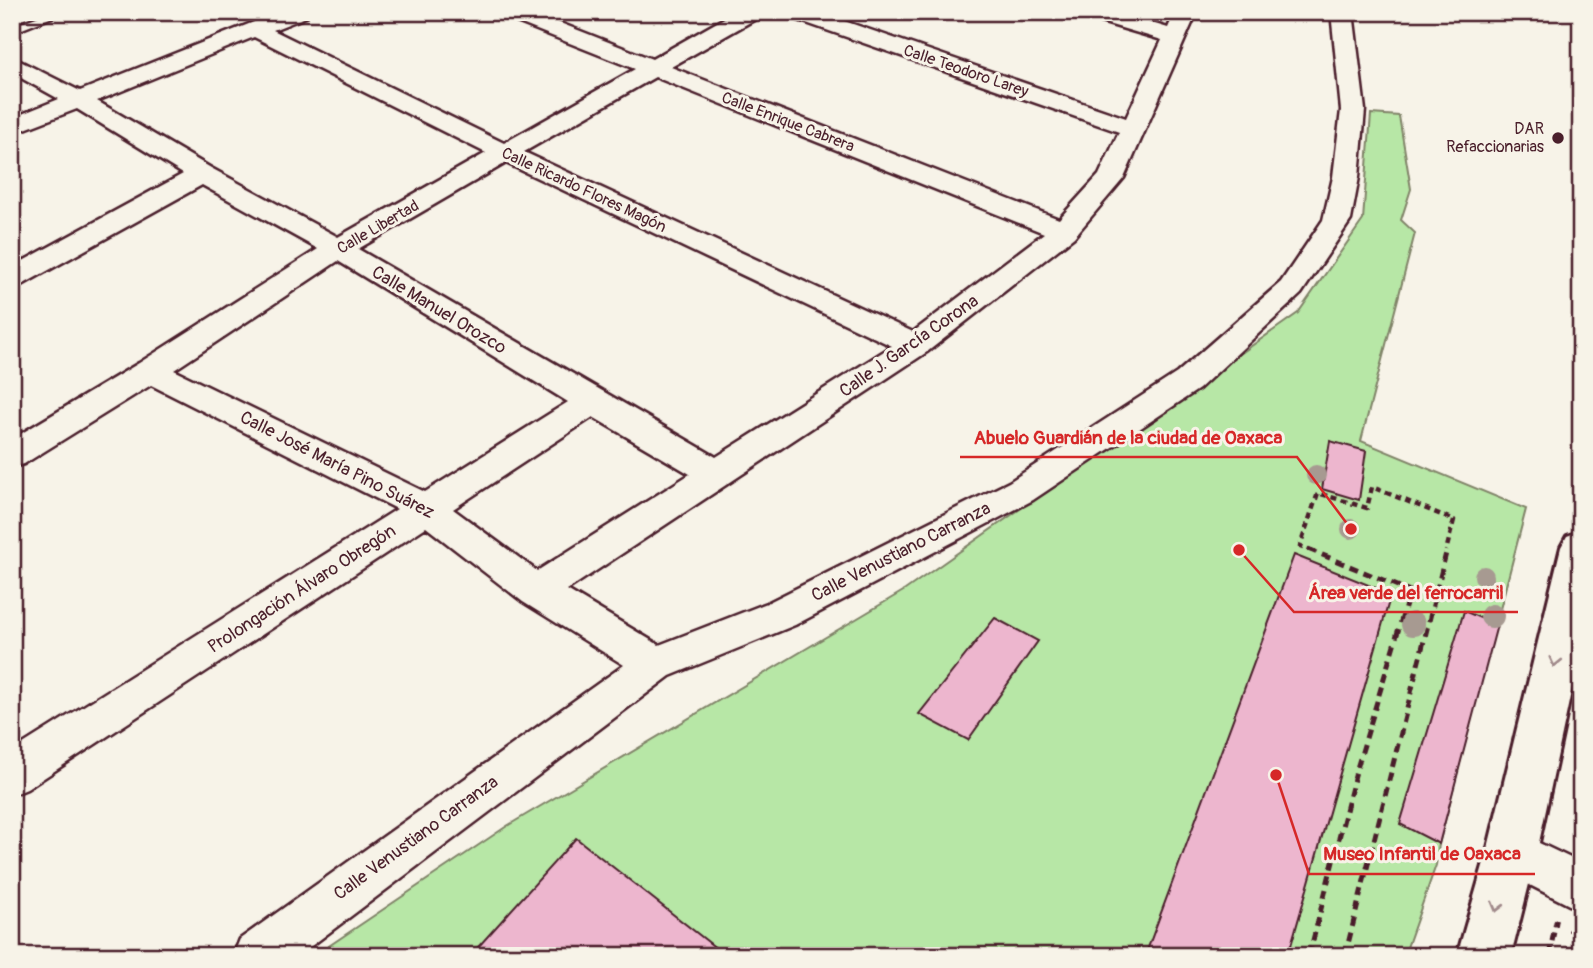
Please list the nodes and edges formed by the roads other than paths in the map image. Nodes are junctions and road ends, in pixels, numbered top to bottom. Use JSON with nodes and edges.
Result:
{"nodes":[{"id":1,"x":60,"y":12,"type":"edge"},
{"id":2,"x":298,"y":12,"type":"edge"},
{"id":3,"x":512,"y":12,"type":"edge"},
{"id":4,"x":751,"y":12,"type":"edge"},
{"id":5,"x":797,"y":12,"type":"edge"},
{"id":6,"x":1092,"y":12,"type":"edge"},
{"id":7,"x":1342,"y":12,"type":"edge"},
{"id":8,"x":1180,"y":24,"type":"edge"},
{"id":9,"x":254,"y":29,"type":"junction"},
{"id":10,"x":12,"y":30,"type":"edge"},
{"id":11,"x":12,"y":64,"type":"edge"},
{"id":12,"x":650,"y":68,"type":"junction"},
{"id":13,"x":78,"y":100,"type":"junction"},
{"id":14,"x":12,"y":127,"type":"edge"},
{"id":15,"x":1135,"y":129,"type":"junction"},
{"id":16,"x":507,"y":155,"type":"junction"},
{"id":17,"x":202,"y":174,"type":"junction"},
{"id":18,"x":1063,"y":231,"type":"junction"},
{"id":19,"x":338,"y":249,"type":"junction"},
{"id":20,"x":12,"y":279,"type":"edge"},
{"id":21,"x":916,"y":345,"type":"junction"},
{"id":22,"x":150,"y":371,"type":"junction"},
{"id":23,"x":592,"y":402,"type":"junction"},
{"id":24,"x":12,"y":455,"type":"edge"},
{"id":25,"x":718,"y":474,"type":"junction"},
{"id":26,"x":428,"y":509,"type":"junction"},
{"id":27,"x":1581,"y":547,"type":"edge"},
{"id":28,"x":536,"y":591,"type":"junction"},
{"id":29,"x":656,"y":664,"type":"junction"},
{"id":30,"x":12,"y":775,"type":"edge"},
{"id":31,"x":1512,"y":852,"type":"junction"},
{"id":32,"x":1568,"y":905,"type":"edge"},
{"id":33,"x":257,"y":956,"type":"edge"},
{"id":34,"x":1484,"y":956,"type":"edge"}],
"edges":[{"from":1,"to":10,"type":"lane"},
{"from":2,"to":9,"type":"street"},
{"from":3,"to":12,"type":"street","name":"Calle Enrique Cabrera"},
{"from":4,"to":12,"type":"street","name":"Calle Libertad"},
{"from":5,"to":15,"type":"street","name":"Calle Teodoro Larey"},
{"from":6,"to":8,"type":"street"},
{"from":7,"to":29,"type":"street","name":"Calle Venustiano Carranza"},
{"from":8,"to":15,"type":"street","name":"Calle J. García Corona"},
{"from":9,"to":13,"type":"street"},
{"from":9,"to":16,"type":"street","name":"Calle Ricardo Flores Magón"},
{"from":11,"to":13,"type":"street","name":"Calle Manuel Orozco"},
{"from":12,"to":16,"type":"street","name":"Calle Libertad"},
{"from":12,"to":18,"type":"street","name":"Calle Enrique Cabrera"},
{"from":13,"to":14,"type":"street"},
{"from":13,"to":17,"type":"street","name":"Calle Manuel Orozco"},
{"from":15,"to":18,"type":"street","name":"Calle J. García Corona"},
{"from":16,"to":19,"type":"street","name":"Calle Libertad"},
{"from":16,"to":21,"type":"street","name":"Calle Ricardo Flores Magón"},
{"from":17,"to":19,"type":"street","name":"Calle Manuel Orozco"},
{"from":17,"to":20,"type":"street"},
{"from":18,"to":21,"type":"street","name":"Calle J. García Corona"},
{"from":19,"to":22,"type":"street","name":"Calle Libertad"},
{"from":19,"to":23,"type":"street","name":"Calle Manuel Orozco"},
{"from":21,"to":25,"type":"street","name":"Calle J. García Corona"},
{"from":22,"to":24,"type":"street","name":"Calle Libertad"},
{"from":22,"to":26,"type":"street","name":"Calle José María Pino Suárez"},
{"from":23,"to":25,"type":"street","name":"Calle Manuel Orozco"},
{"from":23,"to":26,"type":"street","name":"Prolongación Álvaro Obregón"},
{"from":25,"to":28,"type":"street","name":"Calle J. García Corona"},
{"from":26,"to":28,"type":"street","name":"Calle José María Pino Suárez"},
{"from":26,"to":30,"type":"street","name":"Prolongación Álvaro Obregón"},
{"from":27,"to":31,"type":"main road","one_way":true},
{"from":28,"to":29,"type":"street","name":"Calle José María Pino Suárez"},
{"from":29,"to":33,"type":"street","name":"Calle Venustiano Carranza"},
{"from":31,"to":32,"type":"street"},
{"from":31,"to":34,"type":"main road","one_way":true}]}
